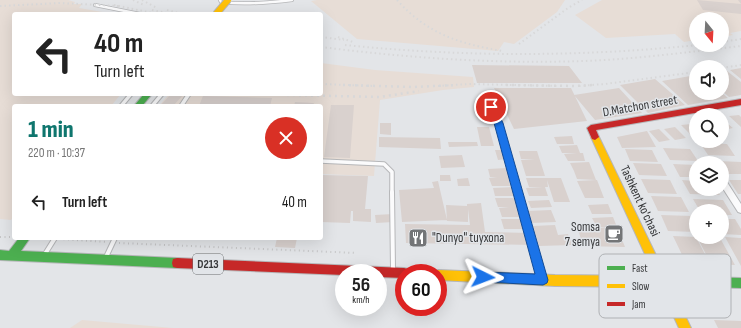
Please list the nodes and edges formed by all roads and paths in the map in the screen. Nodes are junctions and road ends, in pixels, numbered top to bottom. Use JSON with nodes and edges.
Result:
{"nodes":[{"id":1,"x":220,"y":0,"type":"edge"},
{"id":2,"x":228,"y":0,"type":"edge"},
{"id":3,"x":250,"y":0,"type":"edge"},
{"id":4,"x":292,"y":0,"type":"edge"},
{"id":5,"x":257,"y":4,"type":"junction"},
{"id":6,"x":95,"y":5,"type":"dead end"},
{"id":7,"x":130,"y":12,"type":"edge"},
{"id":8,"x":218,"y":12,"type":"edge"},
{"id":9,"x":129,"y":96,"type":"edge"},
{"id":10,"x":146,"y":96,"type":"edge"},
{"id":11,"x":160,"y":96,"type":"edge"},
{"id":12,"x":741,"y":102,"type":"edge"},
{"id":13,"x":123,"y":104,"type":"edge"},
{"id":14,"x":140,"y":104,"type":"edge"},
{"id":15,"x":154,"y":104,"type":"edge"},
{"id":16,"x":491,"y":107,"type":"dead end"},
{"id":17,"x":591,"y":128,"type":"joint"},
{"id":18,"x":323,"y":161,"type":"edge"},
{"id":19,"x":729,"y":192,"type":"edge"},
{"id":20,"x":741,"y":210,"type":"edge"},
{"id":21,"x":0,"y":237,"type":"edge"},
{"id":22,"x":12,"y":237,"type":"edge"},
{"id":23,"x":23,"y":240,"type":"edge"},
{"id":24,"x":54,"y":240,"type":"edge"},
{"id":25,"x":114,"y":240,"type":"edge"},
{"id":26,"x":357,"y":253,"type":"dead end"},
{"id":27,"x":650,"y":254,"type":"edge"},
{"id":28,"x":0,"y":255,"type":"edge"},
{"id":29,"x":11,"y":256,"type":"junction"},
{"id":30,"x":44,"y":257,"type":"junction"},
{"id":31,"x":104,"y":259,"type":"junction"},
{"id":32,"x":393,"y":273,"type":"joint"},
{"id":33,"x":447,"y":275,"type":"edge"},
{"id":34,"x":543,"y":280,"type":"junction"},
{"id":35,"x":599,"y":281,"type":"edge"},
{"id":36,"x":731,"y":283,"type":"edge"},
{"id":37,"x":741,"y":283,"type":"edge"},
{"id":38,"x":680,"y":318,"type":"edge"},
{"id":39,"x":685,"y":328,"type":"edge"}],
"edges":[{"from":1,"to":5,"type":"lane"},
{"from":2,"to":8,"type":"main road","bridge":true},
{"from":3,"to":5,"type":"lane"},
{"from":4,"to":5,"type":"lane"},
{"from":6,"to":7,"type":"lane"},
{"from":9,"to":13,"type":"lane"},
{"from":10,"to":14,"type":"main road"},
{"from":11,"to":15,"type":"lane"},
{"from":12,"to":17,"type":"main road","name":"D.Matchon street"},
{"from":16,"to":34,"type":"lane"},
{"from":17,"to":27,"type":"main road","name":"Tashkent ko'chasi"},
{"from":18,"to":32,"type":"lane"},
{"from":19,"to":20,"type":"street"},
{"from":21,"to":22,"type":"path"},
{"from":23,"to":29,"type":"main road"},
{"from":24,"to":30,"type":"lane"},
{"from":25,"to":26,"type":"path"},
{"from":25,"to":31,"type":"lane"},
{"from":28,"to":29,"type":"main road","number":"D213"},
{"from":29,"to":30,"type":"main road","number":"D213"},
{"from":30,"to":31,"type":"main road","number":"D213"},
{"from":31,"to":32,"type":"main road","number":"D213"},
{"from":33,"to":34,"type":"main road"},
{"from":34,"to":35,"type":"main road"},
{"from":36,"to":37,"type":"main road"},
{"from":38,"to":39,"type":"main road","name":"Tashkent ko'chasi"}]}
